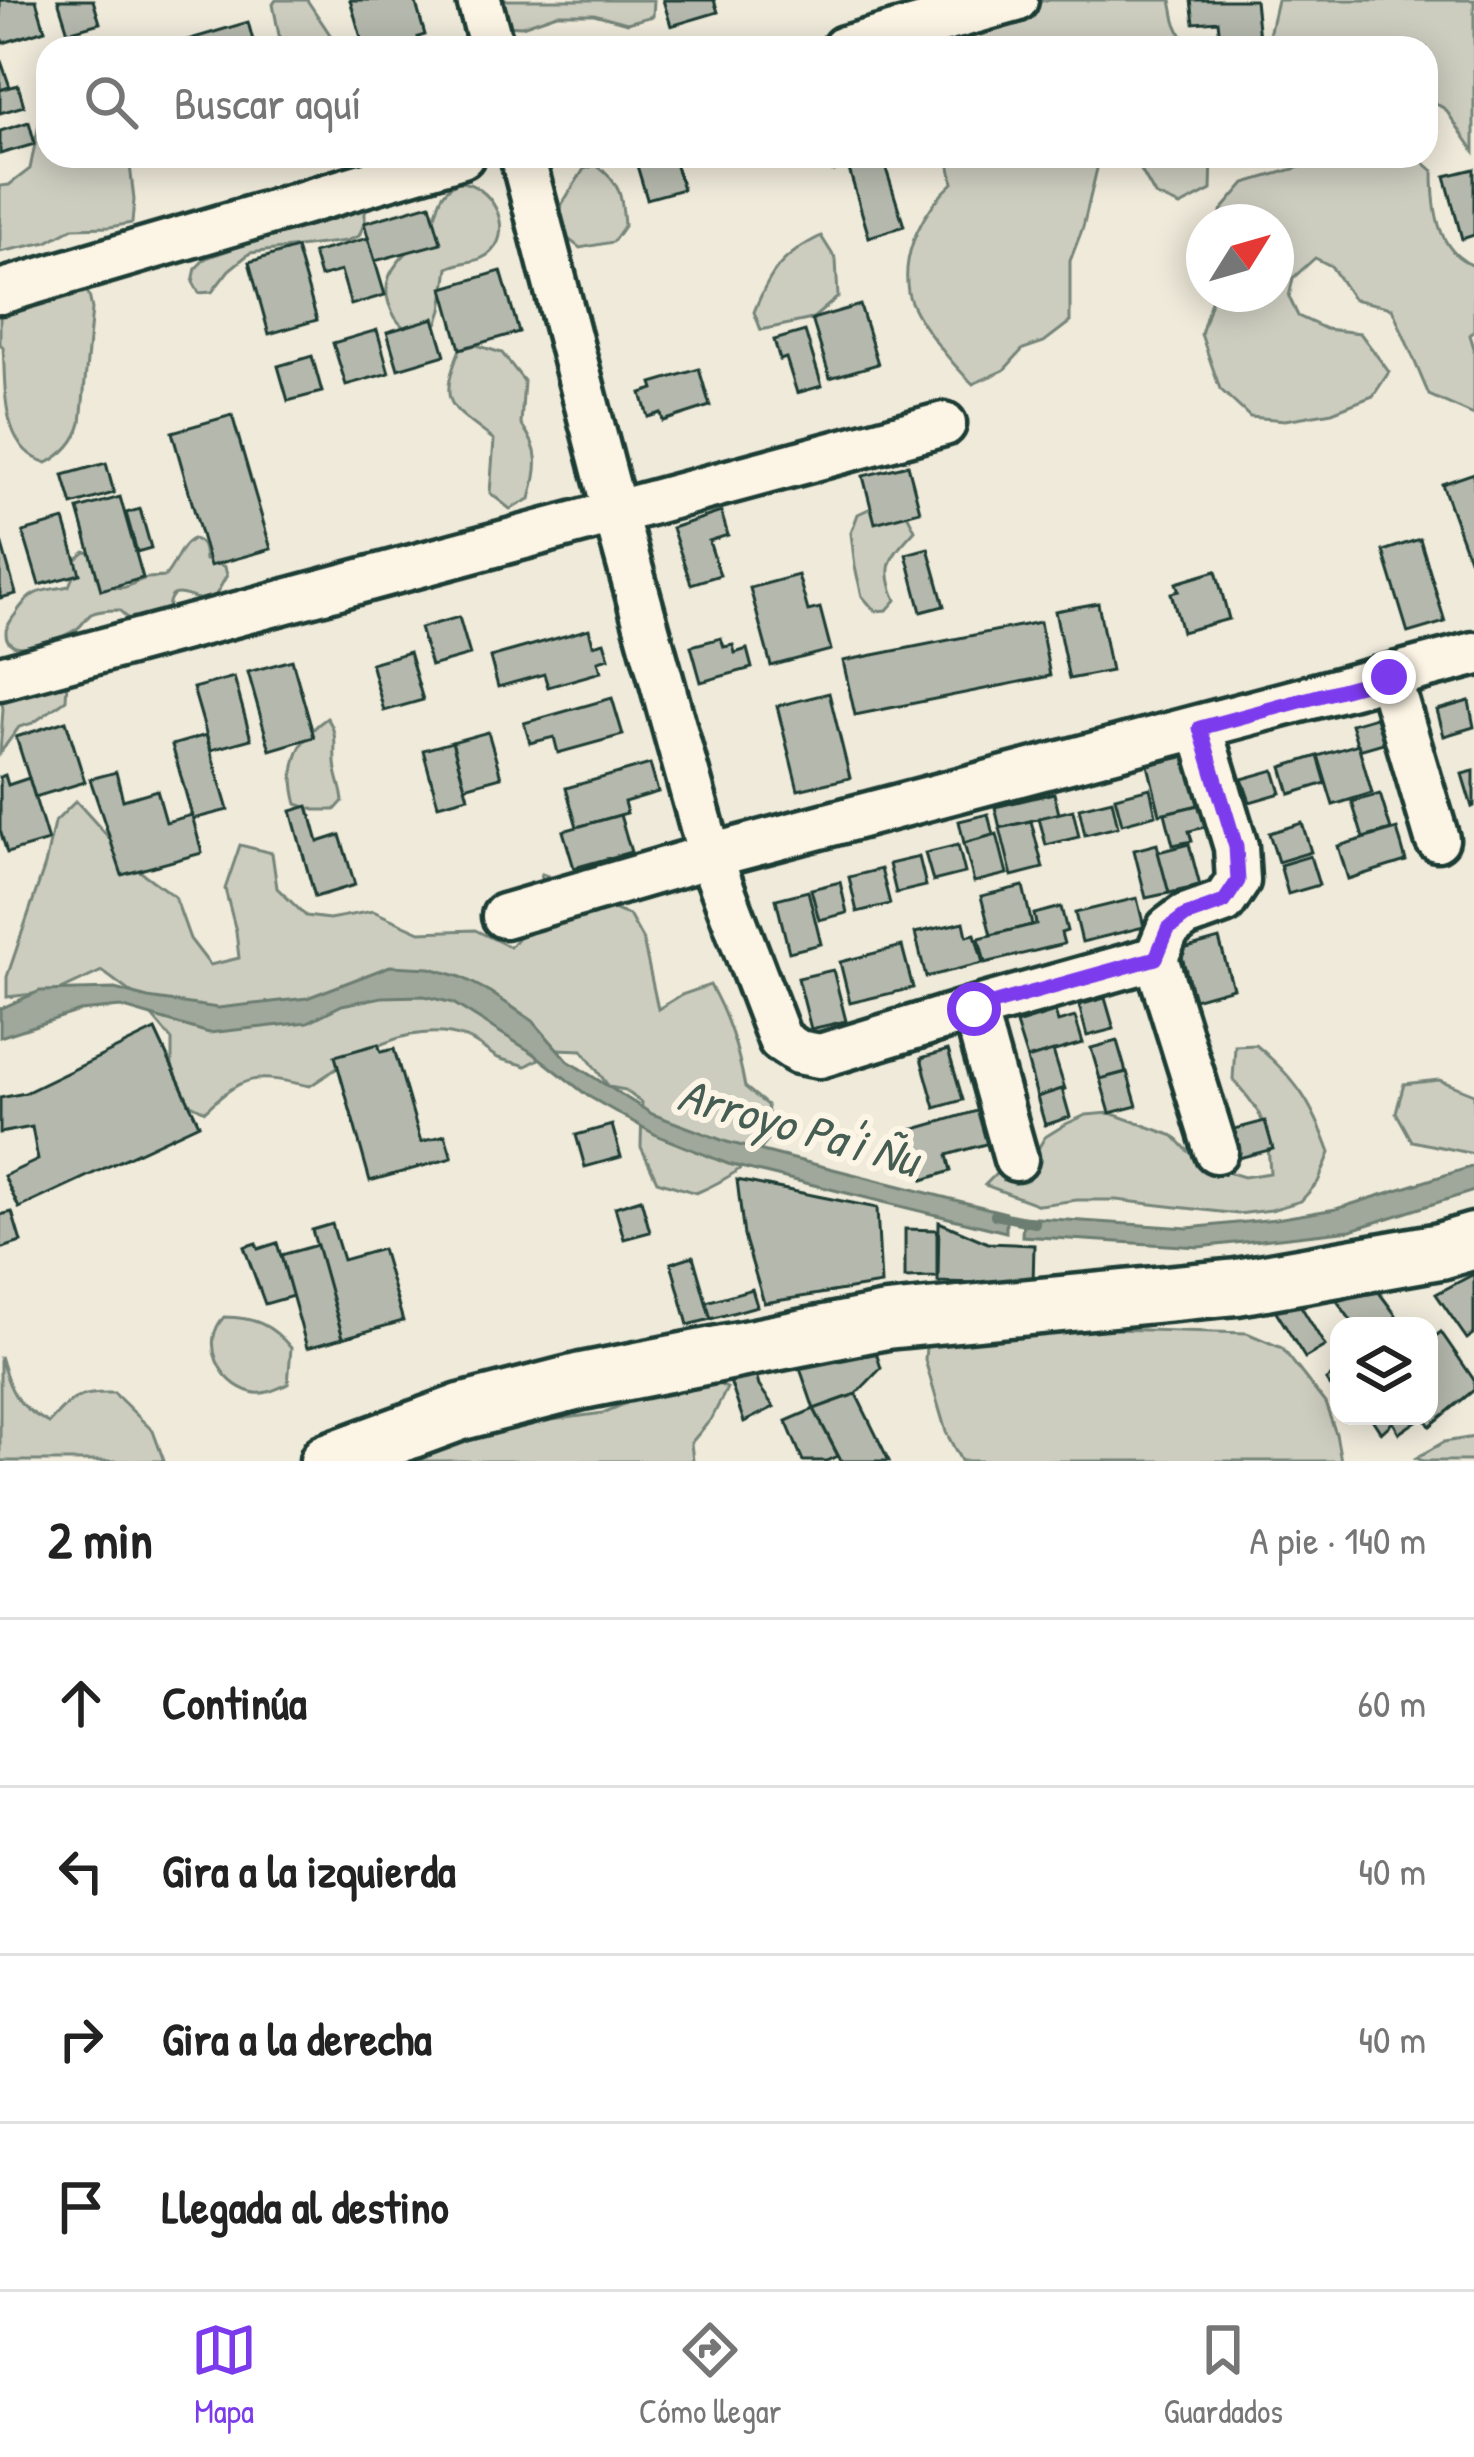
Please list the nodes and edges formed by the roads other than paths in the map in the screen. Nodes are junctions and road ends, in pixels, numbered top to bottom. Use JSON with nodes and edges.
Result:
{"nodes":[{"id":1,"x":479,"y":0,"type":"edge"},
{"id":2,"x":1016,"y":0,"type":"edge"},
{"id":3,"x":489,"y":36,"type":"edge"},
{"id":4,"x":887,"y":36,"type":"edge"},
{"id":5,"x":421,"y":168,"type":"edge"},
{"id":6,"x":525,"y":168,"type":"edge"},
{"id":7,"x":0,"y":292,"type":"edge"},
{"id":8,"x":944,"y":424,"type":"dead end"},
{"id":9,"x":615,"y":513,"type":"junction"},
{"id":10,"x":1474,"y":654,"type":"edge"},
{"id":11,"x":1389,"y":677,"type":"junction"},
{"id":12,"x":0,"y":678,"type":"edge"},
{"id":13,"x":1200,"y":728,"type":"junction"},
{"id":14,"x":1437,"y":839,"type":"dead end"},
{"id":15,"x":710,"y":856,"type":"junction"},
{"id":16,"x":504,"y":916,"type":"dead end"},
{"id":17,"x":1156,"y":958,"type":"junction"},
{"id":18,"x":974,"y":1009,"type":"junction"},
{"id":19,"x":1216,"y":1151,"type":"dead end"},
{"id":20,"x":1016,"y":1159,"type":"dead end"},
{"id":21,"x":1474,"y":1241,"type":"edge"},
{"id":22,"x":351,"y":1456,"type":"edge"}],
"edges":[{"from":1,"to":3,"type":"street"},
{"from":2,"to":4,"type":"street"},
{"from":5,"to":7,"type":"street"},
{"from":6,"to":9,"type":"street"},
{"from":8,"to":9,"type":"street"},
{"from":9,"to":12,"type":"street"},
{"from":9,"to":15,"type":"street"},
{"from":10,"to":11,"type":"street"},
{"from":11,"to":13,"type":"street"},
{"from":11,"to":14,"type":"street"},
{"from":13,"to":15,"type":"street"},
{"from":13,"to":17,"type":"street"},
{"from":15,"to":16,"type":"street"},
{"from":15,"to":18,"type":"street"},
{"from":17,"to":18,"type":"street"},
{"from":17,"to":19,"type":"street"},
{"from":18,"to":20,"type":"street"},
{"from":21,"to":22,"type":"main road"}]}
